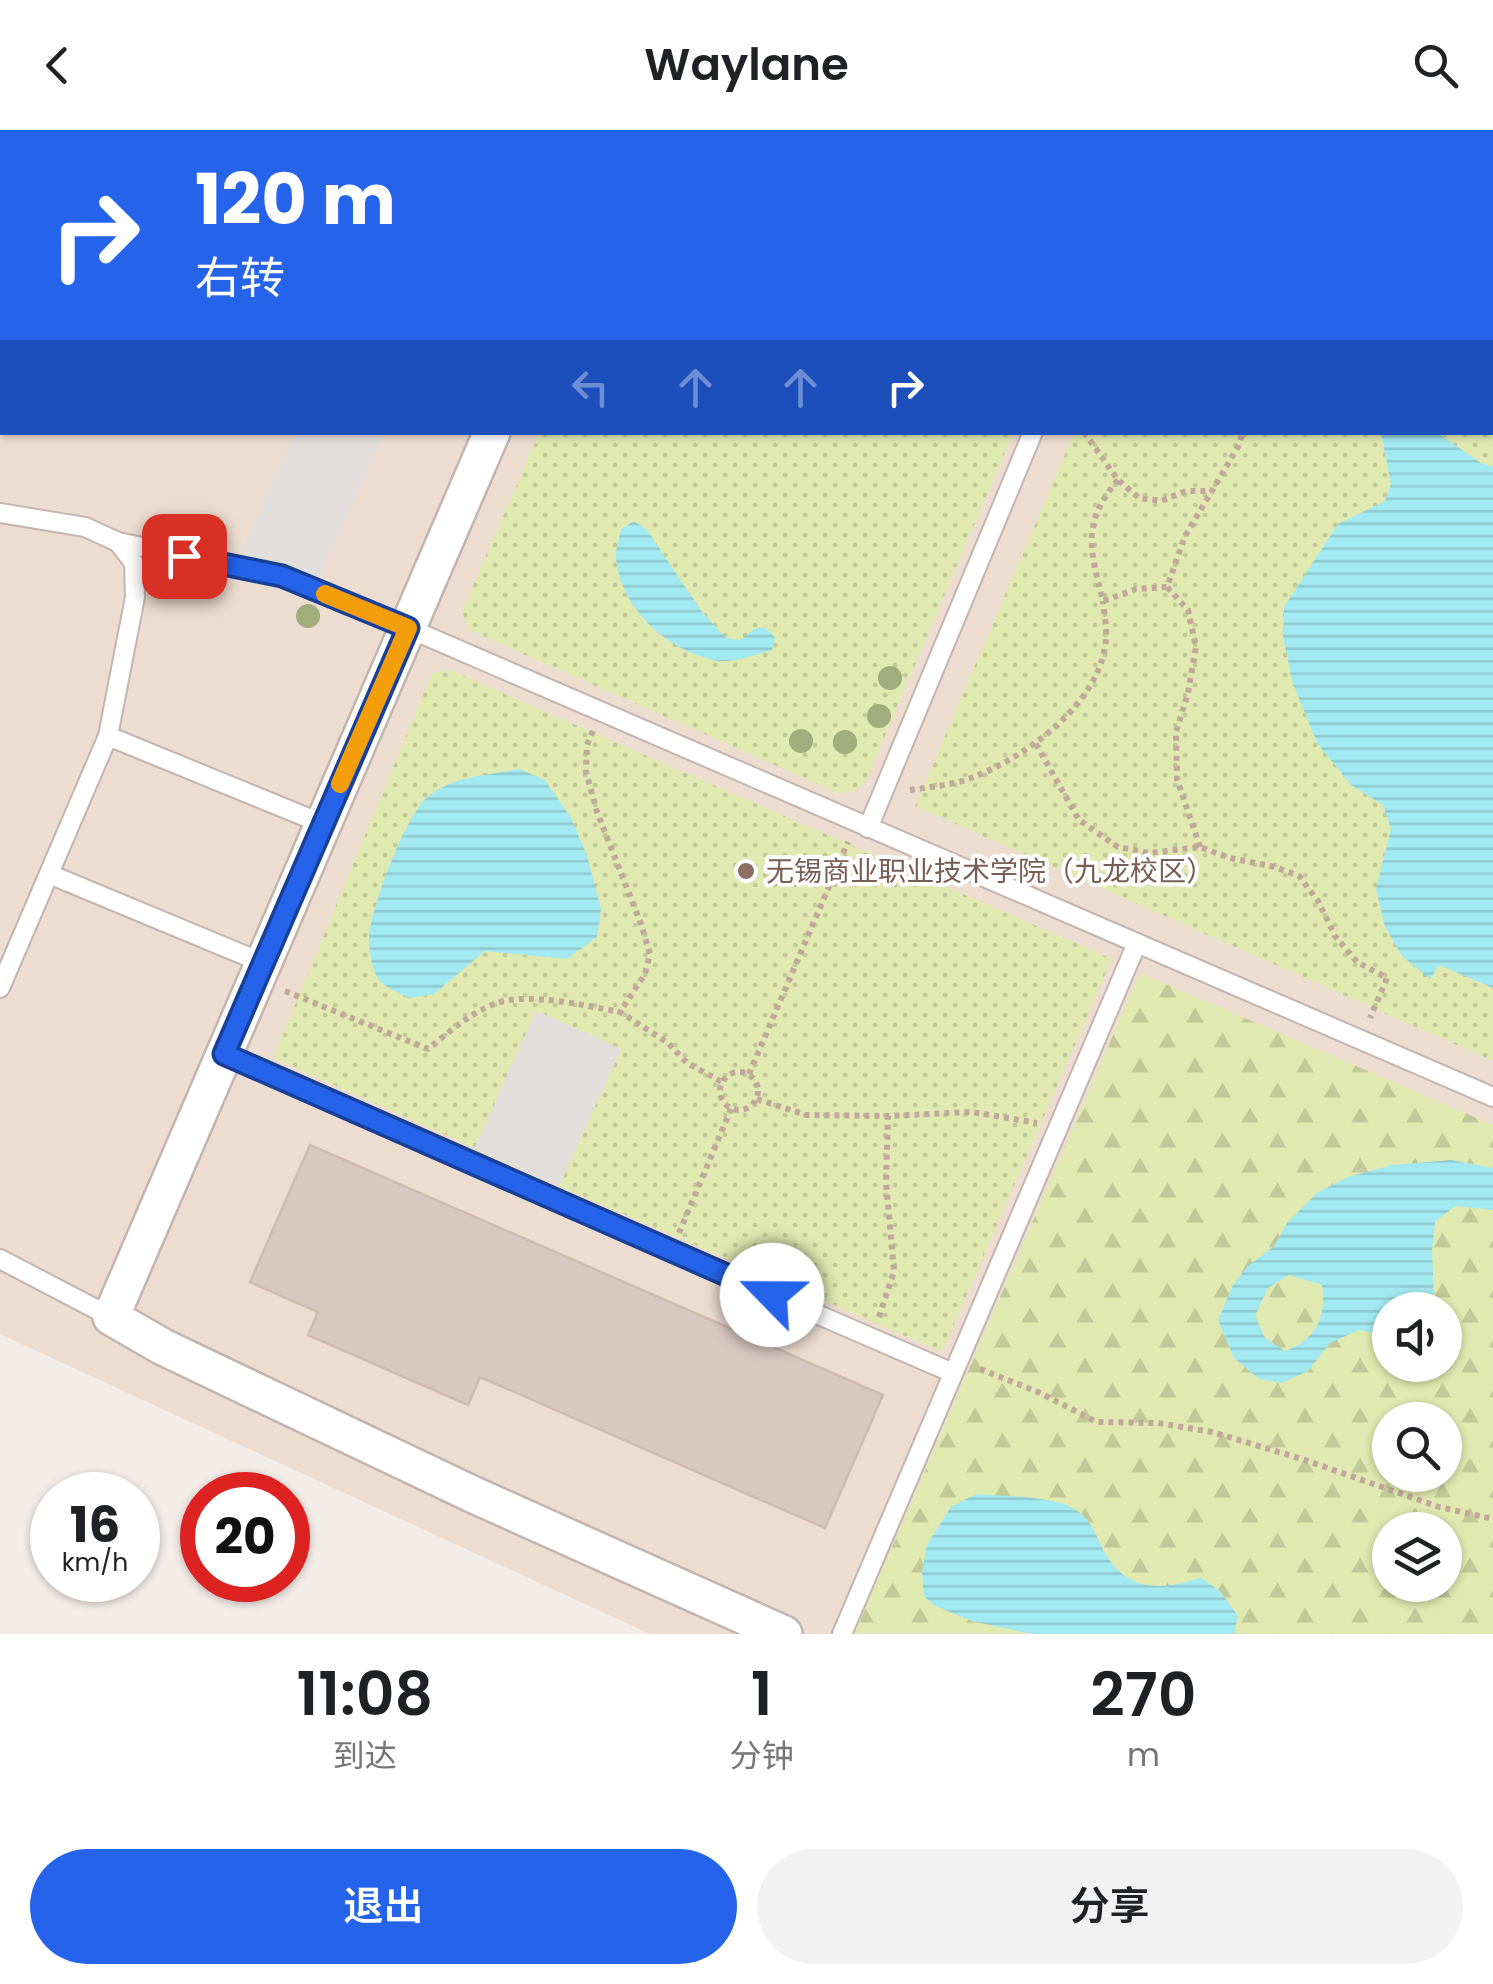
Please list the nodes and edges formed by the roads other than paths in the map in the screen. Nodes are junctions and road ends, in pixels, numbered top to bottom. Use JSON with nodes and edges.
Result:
{"nodes":[{"id":1,"x":491,"y":435,"type":"edge"},
{"id":2,"x":1032,"y":435,"type":"edge"},
{"id":3,"x":0,"y":513,"type":"edge"},
{"id":4,"x":118,"y":542,"type":"junction"},
{"id":5,"x":408,"y":628,"type":"junction"},
{"id":6,"x":108,"y":736,"type":"junction"},
{"id":7,"x":323,"y":824,"type":"junction"},
{"id":8,"x":862,"y":825,"type":"junction"},
{"id":9,"x":48,"y":874,"type":"junction"},
{"id":10,"x":1137,"y":944,"type":"junction"},
{"id":11,"x":259,"y":971,"type":"junction"},
{"id":12,"x":0,"y":988,"type":"edge"},
{"id":13,"x":224,"y":1054,"type":"junction"},
{"id":14,"x":1493,"y":1096,"type":"edge"},
{"id":15,"x":0,"y":1259,"type":"edge"},
{"id":16,"x":110,"y":1317,"type":"junction"},
{"id":17,"x":956,"y":1367,"type":"junction"},
{"id":18,"x":784,"y":1634,"type":"edge"},
{"id":19,"x":842,"y":1634,"type":"edge"}],
"edges":[{"from":1,"to":5,"type":"street"},
{"from":2,"to":8,"type":"lane"},
{"from":3,"to":4,"type":"lane"},
{"from":4,"to":5,"type":"lane"},
{"from":4,"to":6,"type":"lane"},
{"from":5,"to":7,"type":"street"},
{"from":5,"to":8,"type":"lane"},
{"from":6,"to":7,"type":"lane"},
{"from":6,"to":9,"type":"lane"},
{"from":7,"to":11,"type":"street"},
{"from":8,"to":10,"type":"lane"},
{"from":9,"to":11,"type":"lane"},
{"from":9,"to":12,"type":"lane"},
{"from":10,"to":14,"type":"lane"},
{"from":10,"to":17,"type":"lane"},
{"from":11,"to":13,"type":"street"},
{"from":13,"to":16,"type":"street"},
{"from":13,"to":17,"type":"lane"},
{"from":15,"to":16,"type":"lane"},
{"from":16,"to":18,"type":"street"},
{"from":17,"to":19,"type":"lane"}]}
